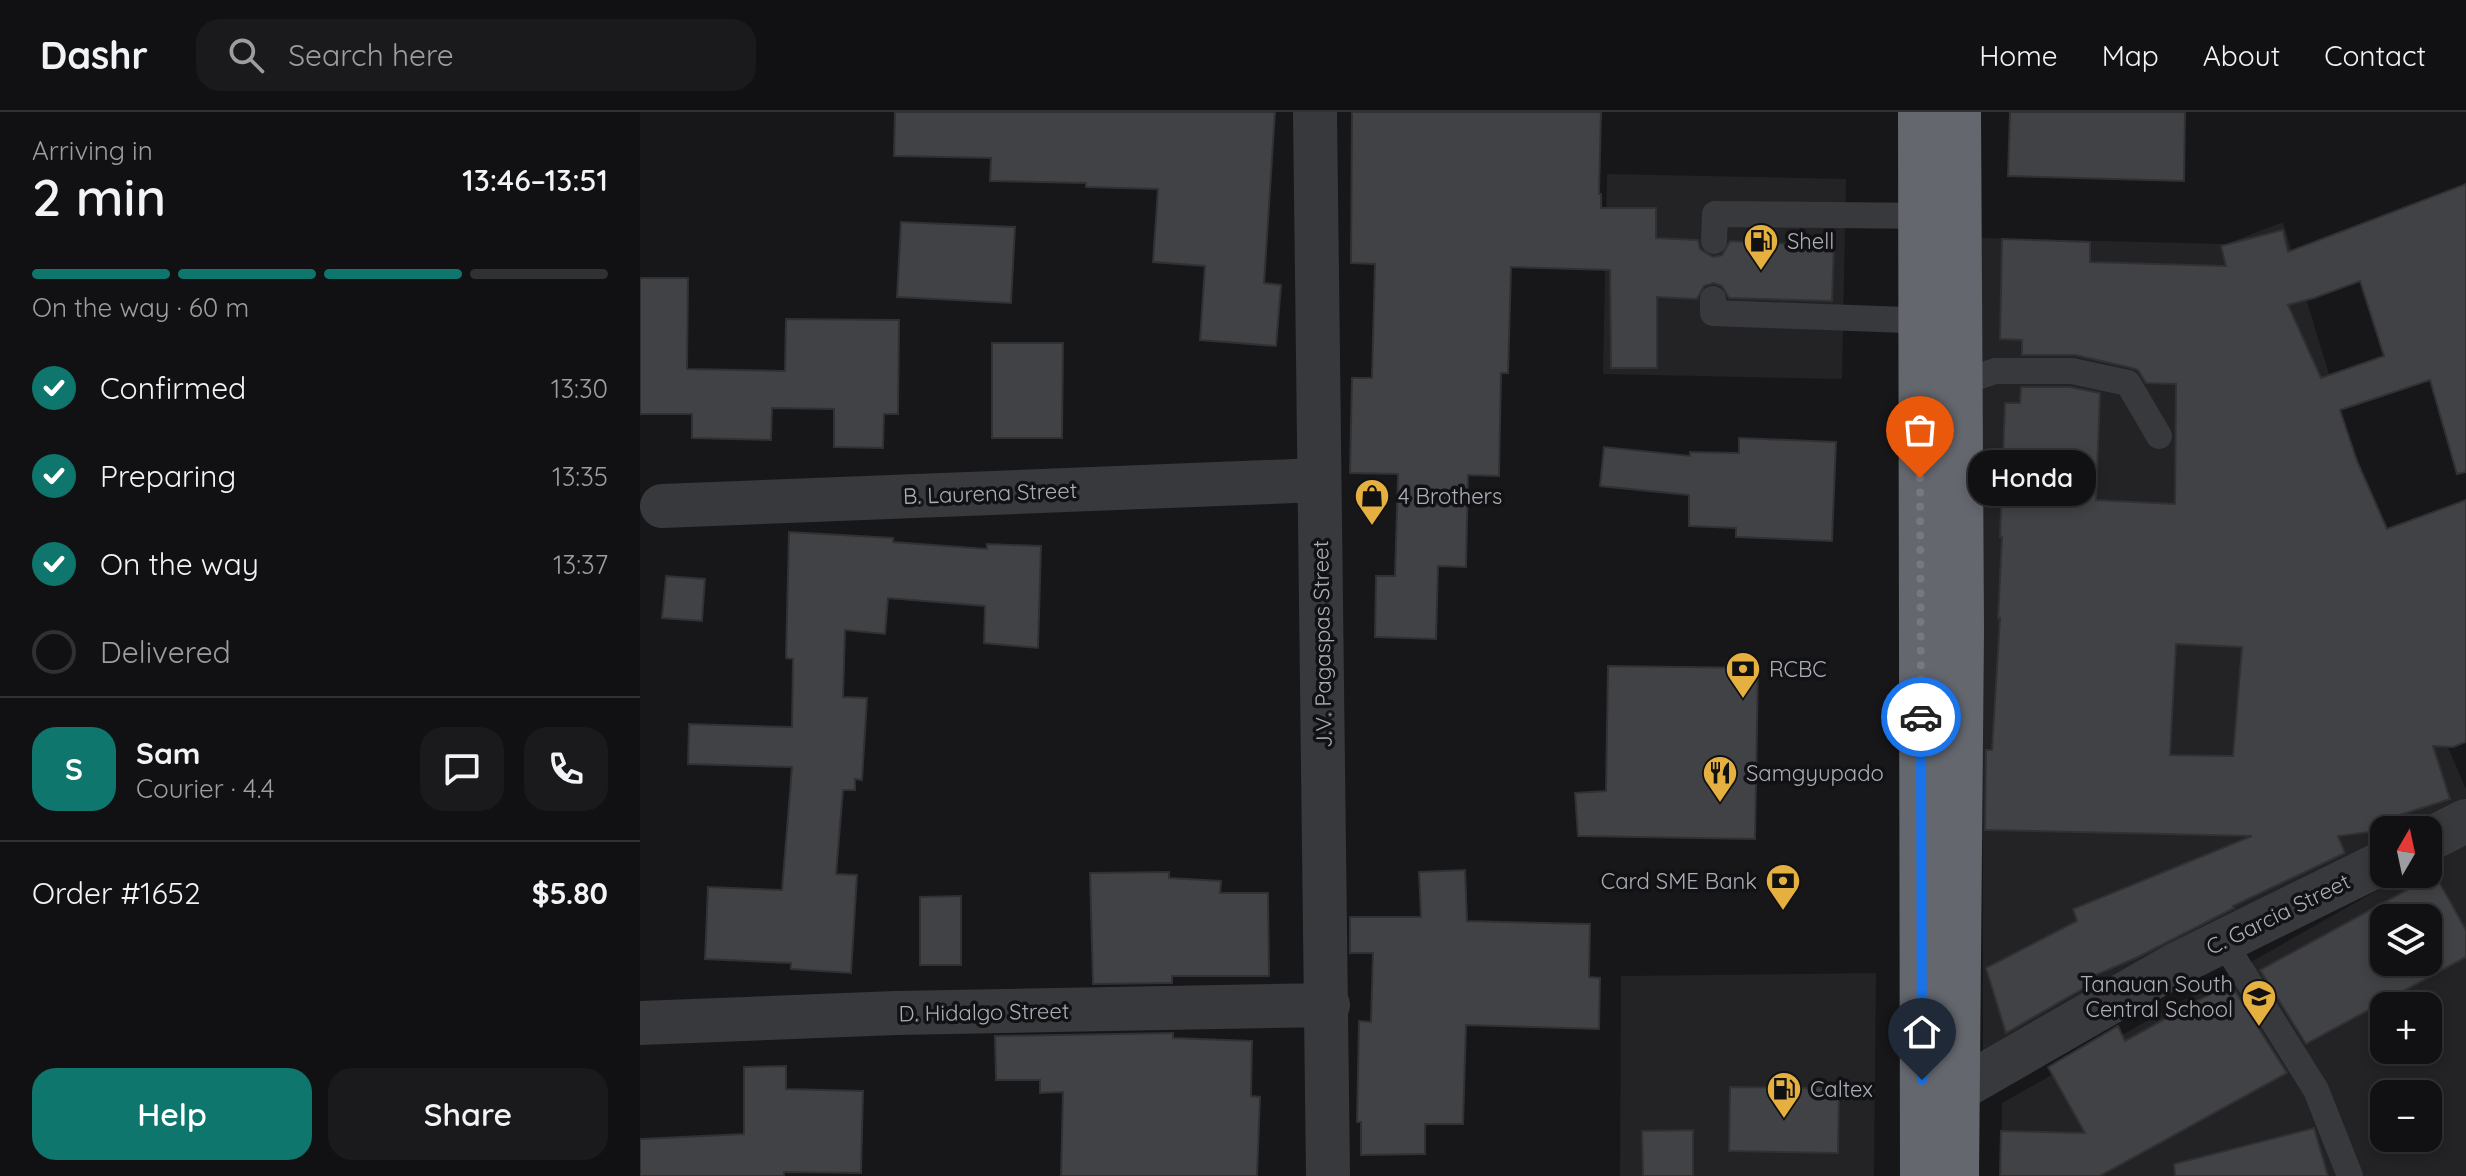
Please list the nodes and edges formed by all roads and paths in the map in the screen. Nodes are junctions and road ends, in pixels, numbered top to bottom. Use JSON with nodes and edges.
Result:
{"nodes":[{"id":1,"x":1315,"y":112,"type":"edge"},
{"id":2,"x":1920,"y":112,"type":"edge"},
{"id":3,"x":1959,"y":112,"type":"edge"},
{"id":4,"x":1940,"y":216,"type":"junction"},
{"id":5,"x":1714,"y":241,"type":"dead end"},
{"id":6,"x":1713,"y":299,"type":"dead end"},
{"id":7,"x":1940,"y":321,"type":"junction"},
{"id":8,"x":1960,"y":383,"type":"junction"},
{"id":9,"x":2159,"y":436,"type":"dead end"},
{"id":10,"x":1319,"y":480,"type":"junction"},
{"id":11,"x":662,"y":506,"type":"dead end"},
{"id":12,"x":2466,"y":821,"type":"edge"},
{"id":13,"x":2442,"y":833,"type":"edge"},
{"id":14,"x":2370,"y":869,"type":"edge"},
{"id":15,"x":2223,"y":941,"type":"junction"},
{"id":16,"x":1328,"y":1005,"type":"junction"},
{"id":17,"x":640,"y":1023,"type":"edge"},
{"id":18,"x":1939,"y":1101,"type":"junction"},
{"id":19,"x":1328,"y":1176,"type":"edge"},
{"id":20,"x":1922,"y":1176,"type":"edge"},
{"id":21,"x":1957,"y":1176,"type":"edge"},
{"id":22,"x":2350,"y":1176,"type":"edge"}],
"edges":[{"from":1,"to":10,"type":"street","name":"J.V. Pagaspas Street"},
{"from":2,"to":4,"type":"highway"},
{"from":3,"to":4,"type":"highway"},
{"from":4,"to":5,"type":"lane"},
{"from":4,"to":7,"type":"highway"},
{"from":6,"to":7,"type":"lane"},
{"from":7,"to":8,"type":"highway"},
{"from":7,"to":18,"type":"highway"},
{"from":8,"to":9,"type":"lane"},
{"from":8,"to":18,"type":"highway"},
{"from":10,"to":11,"type":"street","name":"B. Laurena Street"},
{"from":10,"to":16,"type":"street","name":"J.V. Pagaspas Street"},
{"from":12,"to":13,"type":"street"},
{"from":14,"to":15,"type":"street","name":"C. Garcia Street"},
{"from":15,"to":18,"type":"street","name":"C. Garcia Street"},
{"from":15,"to":22,"type":"lane"},
{"from":16,"to":17,"type":"street","name":"D. Hidalgo Street"},
{"from":16,"to":19,"type":"street","name":"J.V. Pagaspas Street"},
{"from":18,"to":20,"type":"highway"},
{"from":18,"to":21,"type":"highway"}]}
